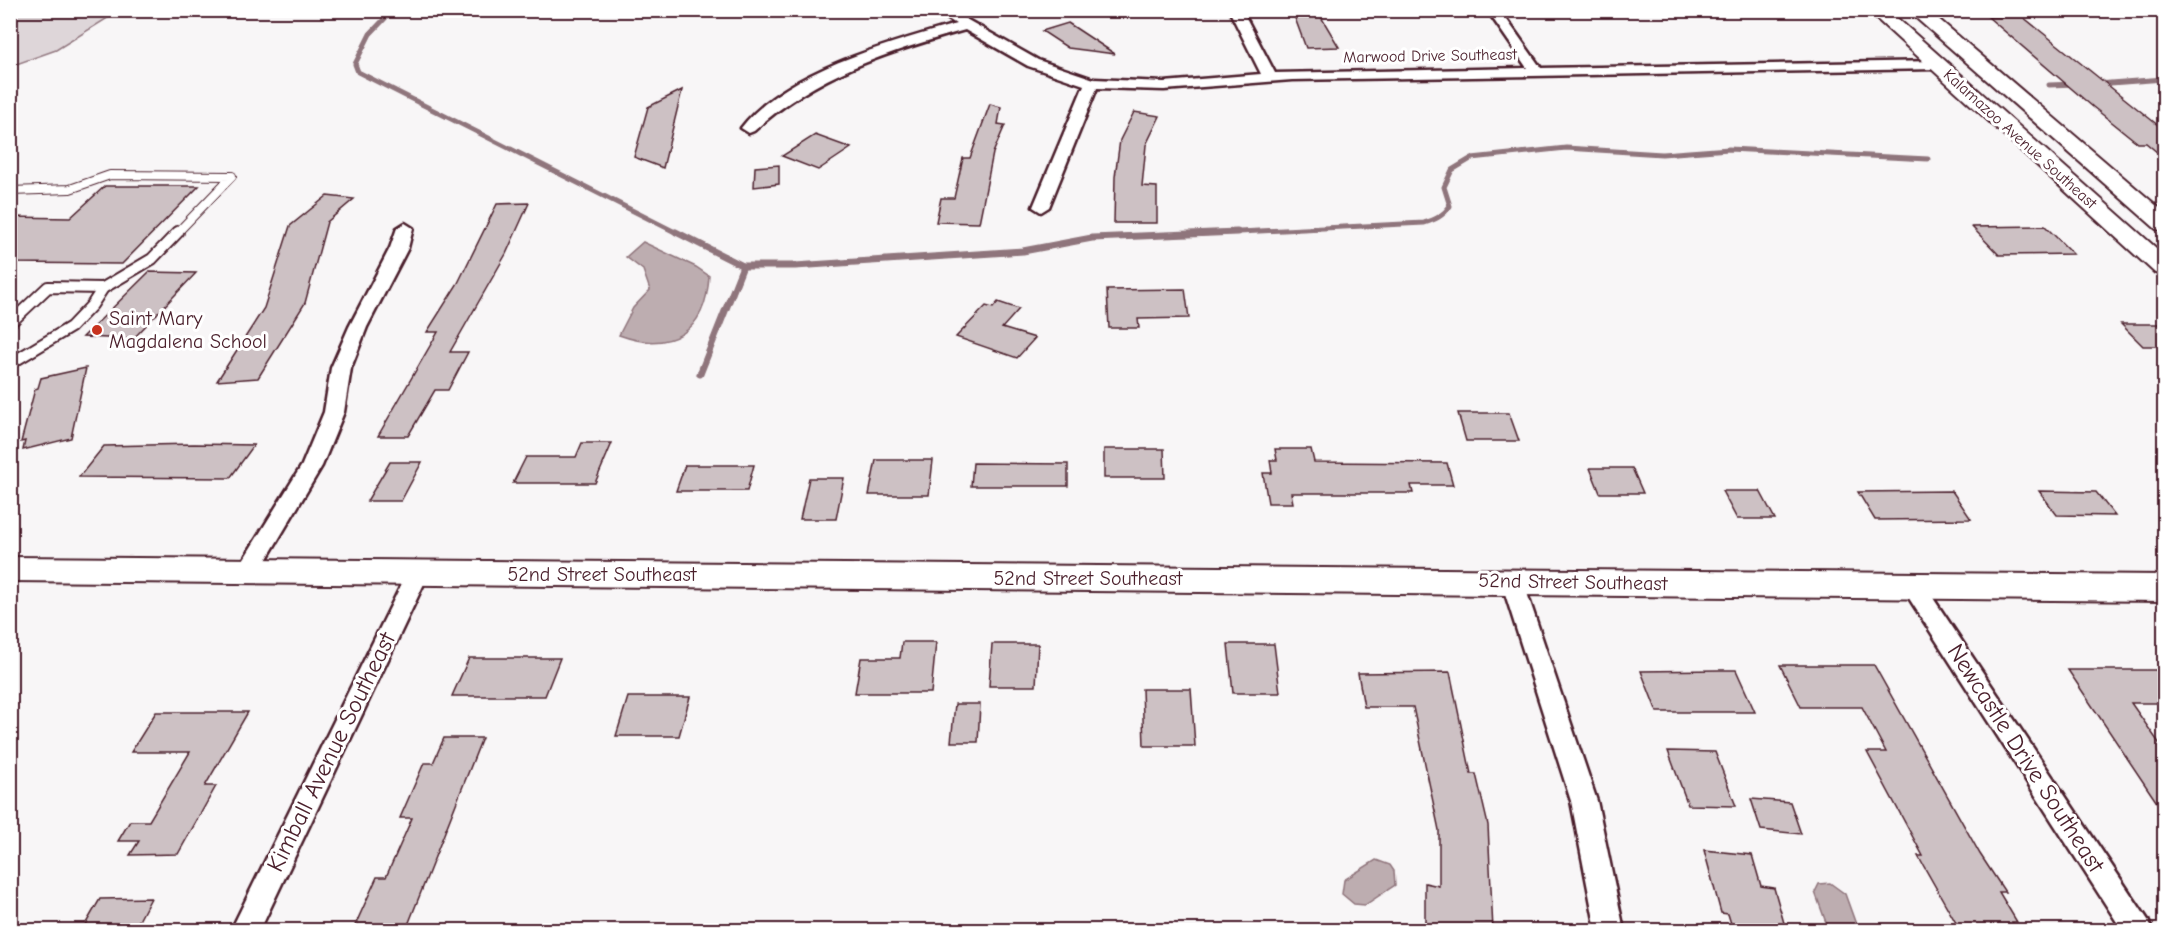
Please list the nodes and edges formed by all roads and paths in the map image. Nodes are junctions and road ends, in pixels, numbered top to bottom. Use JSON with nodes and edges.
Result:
{"nodes":[{"id":1,"x":940,"y":10,"type":"edge"},
{"id":2,"x":1235,"y":10,"type":"edge"},
{"id":3,"x":1493,"y":10,"type":"edge"},
{"id":4,"x":1876,"y":10,"type":"edge"},
{"id":5,"x":1916,"y":10,"type":"edge"},
{"id":6,"x":965,"y":26,"type":"junction"},
{"id":7,"x":1938,"y":65,"type":"junction"},
{"id":8,"x":1538,"y":72,"type":"junction"},
{"id":9,"x":1270,"y":78,"type":"junction"},
{"id":10,"x":1092,"y":83,"type":"junction"},
{"id":11,"x":2027,"y":106,"type":"junction"},
{"id":12,"x":749,"y":128,"type":"dead end"},
{"id":13,"x":2015,"y":134,"type":"junction"},
{"id":14,"x":2106,"y":174,"type":"junction"},
{"id":15,"x":10,"y":191,"type":"edge"},
{"id":16,"x":1041,"y":207,"type":"dead end"},
{"id":17,"x":2164,"y":224,"type":"edge"},
{"id":18,"x":405,"y":228,"type":"dead end"},
{"id":19,"x":2164,"y":268,"type":"edge"},
{"id":20,"x":103,"y":288,"type":"junction"},
{"id":21,"x":10,"y":323,"type":"edge"},
{"id":22,"x":10,"y":353,"type":"edge"},
{"id":23,"x":11,"y":364,"type":"edge"},
{"id":24,"x":10,"y":570,"type":"edge"},
{"id":25,"x":248,"y":571,"type":"junction"},
{"id":26,"x":417,"y":573,"type":"junction"},
{"id":27,"x":1512,"y":581,"type":"junction"},
{"id":28,"x":1913,"y":586,"type":"junction"},
{"id":29,"x":2163,"y":589,"type":"edge"},
{"id":30,"x":245,"y":930,"type":"edge"},
{"id":31,"x":1610,"y":930,"type":"edge"},
{"id":32,"x":2138,"y":930,"type":"edge"}],
"edges":[{"from":1,"to":6,"type":"street","name":"Marwood Drive Southeast"},
{"from":2,"to":9,"type":"street"},
{"from":3,"to":8,"type":"street"},
{"from":4,"to":7,"type":"main road","name":"Kalamazoo Avenue Southeast"},
{"from":5,"to":11,"type":"main road","name":"Kalamazoo Avenue Southeast"},
{"from":6,"to":10,"type":"street","name":"Marwood Drive Southeast"},
{"from":6,"to":12,"type":"street"},
{"from":7,"to":8,"type":"street","name":"Marwood Drive Southeast"},
{"from":7,"to":11,"type":"main road"},
{"from":7,"to":13,"type":"main road","name":"Kalamazoo Avenue Southeast"},
{"from":8,"to":9,"type":"street","name":"Marwood Drive Southeast"},
{"from":9,"to":10,"type":"street","name":"Marwood Drive Southeast"},
{"from":10,"to":16,"type":"street"},
{"from":11,"to":14,"type":"main road","name":"Kalamazoo Avenue Southeast"},
{"from":13,"to":14,"type":"main road"},
{"from":13,"to":19,"type":"main road","name":"Kalamazoo Avenue Southeast"},
{"from":14,"to":17,"type":"main road","name":"Kalamazoo Avenue Southeast"},
{"from":15,"to":20,"type":"lane"},
{"from":18,"to":25,"type":"street"},
{"from":20,"to":21,"type":"lane"},
{"from":20,"to":23,"type":"lane"},
{"from":22,"to":23,"type":"lane"},
{"from":24,"to":25,"type":"main road","name":"52nd Street Southeast"},
{"from":25,"to":26,"type":"main road","name":"52nd Street Southeast"},
{"from":26,"to":27,"type":"main road","name":"52nd Street Southeast"},
{"from":26,"to":30,"type":"street","name":"Kimball Avenue Southeast"},
{"from":27,"to":28,"type":"main road","name":"52nd Street Southeast"},
{"from":27,"to":31,"type":"street"},
{"from":28,"to":29,"type":"main road","name":"52nd Street Southeast"},
{"from":28,"to":32,"type":"street","name":"Newcastle Drive Southeast"}]}
